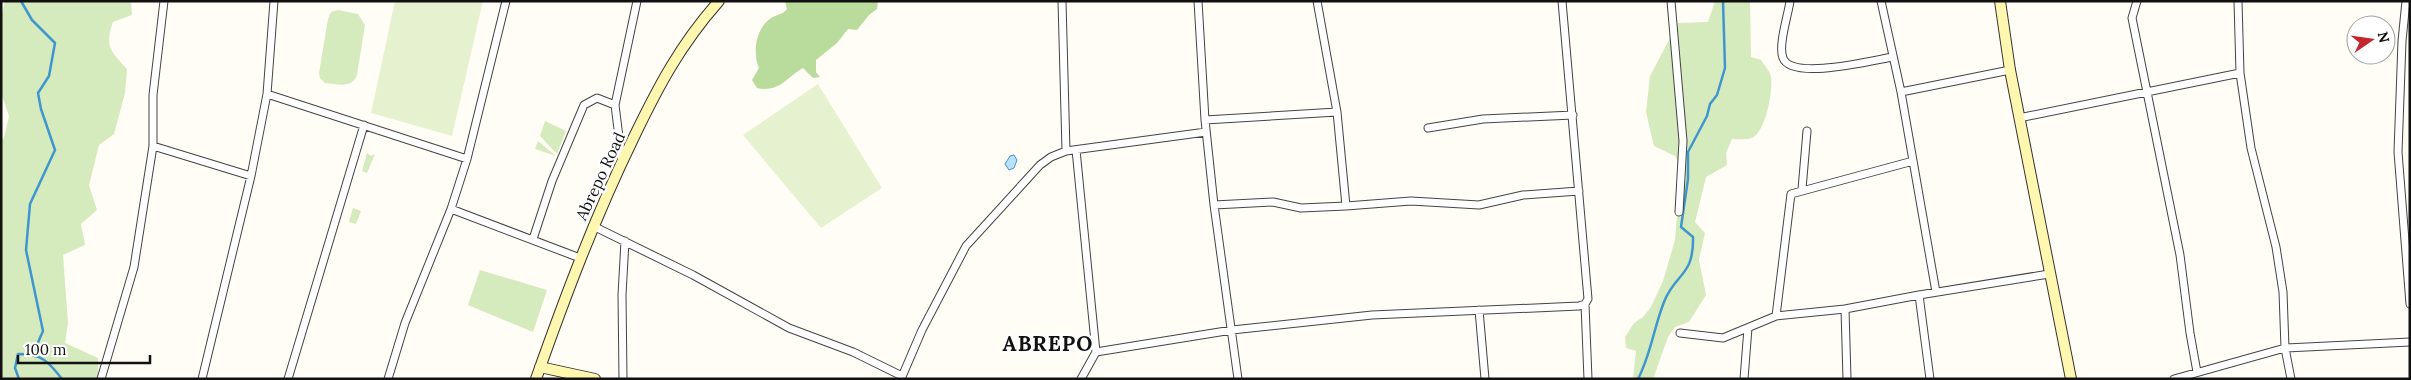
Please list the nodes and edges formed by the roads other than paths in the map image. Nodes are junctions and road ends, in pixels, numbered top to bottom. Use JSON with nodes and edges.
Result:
{"nodes":[{"id":1,"x":164,"y":1,"type":"edge"},
{"id":2,"x":274,"y":1,"type":"edge"},
{"id":3,"x":506,"y":1,"type":"edge"},
{"id":4,"x":637,"y":1,"type":"edge"},
{"id":5,"x":719,"y":1,"type":"edge"},
{"id":6,"x":1062,"y":1,"type":"edge"},
{"id":7,"x":1198,"y":1,"type":"edge"},
{"id":8,"x":1317,"y":1,"type":"edge"},
{"id":9,"x":1562,"y":1,"type":"edge"},
{"id":10,"x":1671,"y":1,"type":"edge"},
{"id":11,"x":1790,"y":1,"type":"edge"},
{"id":12,"x":1881,"y":1,"type":"edge"},
{"id":13,"x":2000,"y":1,"type":"edge"},
{"id":14,"x":2137,"y":1,"type":"edge"},
{"id":15,"x":2238,"y":1,"type":"edge"},
{"id":16,"x":2406,"y":1,"type":"edge"},
{"id":17,"x":1894,"y":57,"type":"junction"},
{"id":18,"x":2010,"y":70,"type":"junction"},
{"id":19,"x":2240,"y":73,"type":"junction"},
{"id":20,"x":1901,"y":92,"type":"junction"},
{"id":21,"x":2147,"y":92,"type":"junction"},
{"id":22,"x":267,"y":94,"type":"junction"},
{"id":23,"x":615,"y":105,"type":"junction"},
{"id":24,"x":1337,"y":112,"type":"junction"},
{"id":25,"x":1573,"y":116,"type":"junction"},
{"id":26,"x":2019,"y":118,"type":"junction"},
{"id":27,"x":1205,"y":120,"type":"junction"},
{"id":28,"x":364,"y":126,"type":"junction"},
{"id":29,"x":1428,"y":128,"type":"dead end"},
{"id":30,"x":1807,"y":131,"type":"dead end"},
{"id":31,"x":1206,"y":132,"type":"junction"},
{"id":32,"x":153,"y":146,"type":"junction"},
{"id":33,"x":1076,"y":150,"type":"junction"},
{"id":34,"x":1066,"y":151,"type":"junction"},
{"id":35,"x":467,"y":159,"type":"junction"},
{"id":36,"x":622,"y":161,"type":"junction"},
{"id":37,"x":1913,"y":161,"type":"junction"},
{"id":38,"x":251,"y":176,"type":"junction"},
{"id":39,"x":1802,"y":190,"type":"junction"},
{"id":40,"x":1579,"y":191,"type":"junction"},
{"id":41,"x":1214,"y":205,"type":"junction"},
{"id":42,"x":1346,"y":206,"type":"junction"},
{"id":43,"x":451,"y":209,"type":"junction"},
{"id":44,"x":1679,"y":212,"type":"dead end"},
{"id":45,"x":593,"y":226,"type":"junction"},
{"id":46,"x":533,"y":239,"type":"junction"},
{"id":47,"x":625,"y":241,"type":"junction"},
{"id":48,"x":580,"y":258,"type":"junction"},
{"id":49,"x":2049,"y":274,"type":"junction"},
{"id":50,"x":1936,"y":292,"type":"junction"},
{"id":51,"x":1919,"y":294,"type":"junction"},
{"id":52,"x":1585,"y":304,"type":"junction"},
{"id":53,"x":2410,"y":304,"type":"edge"},
{"id":54,"x":1845,"y":309,"type":"junction"},
{"id":55,"x":1479,"y":310,"type":"junction"},
{"id":56,"x":1776,"y":316,"type":"junction"},
{"id":57,"x":1748,"y":328,"type":"junction"},
{"id":58,"x":1232,"y":330,"type":"junction"},
{"id":59,"x":1680,"y":334,"type":"dead end"},
{"id":60,"x":2410,"y":342,"type":"edge"},
{"id":61,"x":2284,"y":348,"type":"junction"},
{"id":62,"x":1096,"y":352,"type":"junction"},
{"id":63,"x":540,"y":367,"type":"junction"},
{"id":64,"x":2198,"y":372,"type":"junction"},
{"id":65,"x":902,"y":377,"type":"edge"},
{"id":66,"x":102,"y":379,"type":"edge"},
{"id":67,"x":202,"y":379,"type":"edge"},
{"id":68,"x":288,"y":379,"type":"edge"},
{"id":69,"x":388,"y":379,"type":"edge"},
{"id":70,"x":536,"y":379,"type":"edge"},
{"id":71,"x":595,"y":379,"type":"edge"},
{"id":72,"x":623,"y":379,"type":"edge"},
{"id":73,"x":1081,"y":379,"type":"edge"},
{"id":74,"x":1238,"y":379,"type":"edge"},
{"id":75,"x":1485,"y":379,"type":"edge"},
{"id":76,"x":1588,"y":379,"type":"edge"},
{"id":77,"x":1744,"y":379,"type":"edge"},
{"id":78,"x":1847,"y":379,"type":"edge"},
{"id":79,"x":1930,"y":379,"type":"edge"},
{"id":80,"x":2071,"y":379,"type":"edge"},
{"id":81,"x":2174,"y":379,"type":"edge"},
{"id":82,"x":2290,"y":379,"type":"edge"}],
"edges":[{"from":1,"to":32,"type":"street"},
{"from":2,"to":22,"type":"street"},
{"from":3,"to":35,"type":"street"},
{"from":4,"to":23,"type":"street"},
{"from":5,"to":36,"type":"street","name":"Abrepo Road"},
{"from":6,"to":34,"type":"street"},
{"from":7,"to":27,"type":"street"},
{"from":8,"to":24,"type":"street"},
{"from":9,"to":25,"type":"street"},
{"from":10,"to":44,"type":"street"},
{"from":11,"to":17,"type":"street"},
{"from":12,"to":17,"type":"street"},
{"from":13,"to":18,"type":"street"},
{"from":14,"to":21,"type":"street"},
{"from":15,"to":19,"type":"street"},
{"from":16,"to":53,"type":"street"},
{"from":17,"to":20,"type":"street"},
{"from":18,"to":20,"type":"street"},
{"from":18,"to":26,"type":"street"},
{"from":19,"to":21,"type":"street"},
{"from":19,"to":61,"type":"street"},
{"from":20,"to":37,"type":"street"},
{"from":21,"to":26,"type":"street"},
{"from":21,"to":64,"type":"street"},
{"from":22,"to":28,"type":"street"},
{"from":22,"to":38,"type":"street"},
{"from":23,"to":36,"type":"street"},
{"from":23,"to":46,"type":"street"},
{"from":24,"to":27,"type":"street"},
{"from":24,"to":42,"type":"street"},
{"from":25,"to":29,"type":"street"},
{"from":25,"to":40,"type":"street"},
{"from":26,"to":49,"type":"street"},
{"from":27,"to":31,"type":"street"},
{"from":28,"to":35,"type":"street"},
{"from":28,"to":68,"type":"street"},
{"from":30,"to":39,"type":"street"},
{"from":31,"to":33,"type":"street"},
{"from":31,"to":41,"type":"street"},
{"from":32,"to":38,"type":"street"},
{"from":32,"to":66,"type":"street"},
{"from":33,"to":34,"type":"street"},
{"from":33,"to":62,"type":"street"},
{"from":34,"to":65,"type":"street"},
{"from":35,"to":43,"type":"street"},
{"from":36,"to":45,"type":"street","name":"Abrepo Road"},
{"from":37,"to":39,"type":"street"},
{"from":37,"to":50,"type":"street"},
{"from":38,"to":67,"type":"street"},
{"from":39,"to":56,"type":"street"},
{"from":40,"to":42,"type":"street"},
{"from":40,"to":52,"type":"street"},
{"from":41,"to":42,"type":"street"},
{"from":41,"to":58,"type":"street"},
{"from":43,"to":46,"type":"street"},
{"from":43,"to":69,"type":"street"},
{"from":45,"to":47,"type":"street"},
{"from":45,"to":48,"type":"street","name":"Abrepo Road"},
{"from":46,"to":48,"type":"street"},
{"from":47,"to":65,"type":"street"},
{"from":47,"to":72,"type":"street"},
{"from":48,"to":63,"type":"street","name":"Abrepo Road"},
{"from":49,"to":50,"type":"street"},
{"from":49,"to":80,"type":"street"},
{"from":50,"to":51,"type":"street"},
{"from":51,"to":54,"type":"street"},
{"from":51,"to":79,"type":"street"},
{"from":52,"to":55,"type":"street"},
{"from":52,"to":76,"type":"street"},
{"from":54,"to":56,"type":"street"},
{"from":54,"to":78,"type":"street"},
{"from":55,"to":58,"type":"street"},
{"from":55,"to":75,"type":"street"},
{"from":56,"to":57,"type":"street"},
{"from":57,"to":59,"type":"street"},
{"from":57,"to":77,"type":"street"},
{"from":58,"to":62,"type":"street"},
{"from":58,"to":74,"type":"street"},
{"from":60,"to":61,"type":"street"},
{"from":61,"to":64,"type":"street"},
{"from":61,"to":82,"type":"street"},
{"from":62,"to":73,"type":"street"},
{"from":63,"to":70,"type":"street","name":"Abrepo Road"},
{"from":63,"to":71,"type":"street"},
{"from":64,"to":81,"type":"street"}]}
